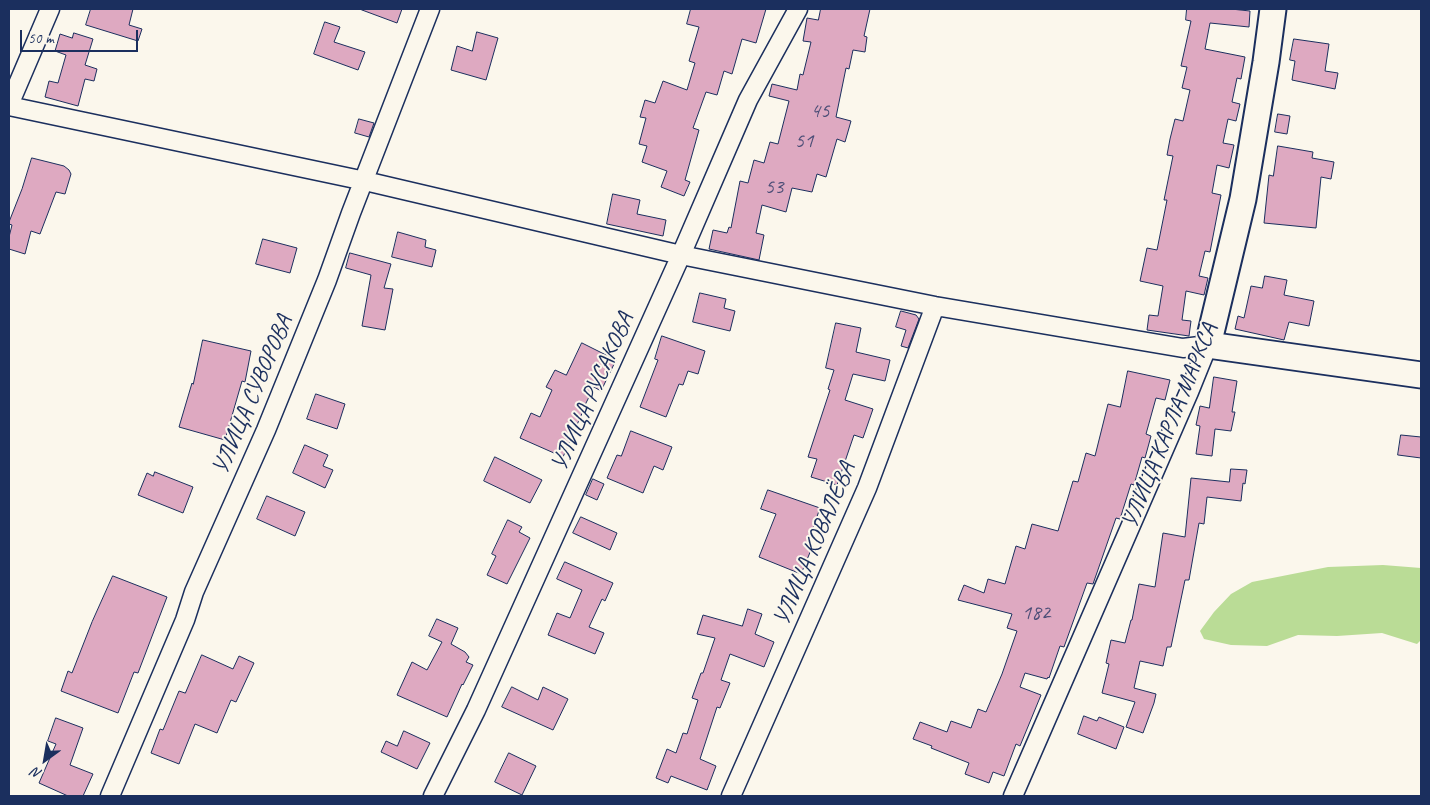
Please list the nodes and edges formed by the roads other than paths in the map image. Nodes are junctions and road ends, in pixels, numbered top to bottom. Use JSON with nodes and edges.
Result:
{"nodes":[{"id":1,"x":50,"y":9,"type":"edge"},
{"id":2,"x":430,"y":9,"type":"edge"},
{"id":3,"x":798,"y":9,"type":"edge"},
{"id":4,"x":1273,"y":9,"type":"edge"},
{"id":5,"x":9,"y":106,"type":"edge"},
{"id":6,"x":365,"y":181,"type":"junction"},
{"id":7,"x":681,"y":255,"type":"junction"},
{"id":8,"x":935,"y":306,"type":"junction"},
{"id":9,"x":1208,"y":345,"type":"junction"},
{"id":10,"x":1421,"y":375,"type":"edge"},
{"id":11,"x":110,"y":796,"type":"edge"},
{"id":12,"x":433,"y":796,"type":"edge"},
{"id":13,"x":730,"y":796,"type":"edge"},
{"id":14,"x":1013,"y":796,"type":"edge"}],
"edges":[{"from":1,"to":5,"type":"street"},
{"from":2,"to":6,"type":"street","name":"УЛИЦА СУВОРОВА"},
{"from":3,"to":7,"type":"street","name":"УЛИЦА РУСАКОВА"},
{"from":4,"to":9,"type":"street","name":"УЛИЦА КАРЛА МАРКСА"},
{"from":5,"to":6,"type":"street"},
{"from":6,"to":7,"type":"street"},
{"from":6,"to":11,"type":"street","name":"УЛИЦА СУВОРОВА"},
{"from":7,"to":8,"type":"street"},
{"from":7,"to":12,"type":"street","name":"УЛИЦА РУСАКОВА"},
{"from":8,"to":9,"type":"street"},
{"from":8,"to":13,"type":"street","name":"УЛИЦА КОВАЛЁВА"},
{"from":9,"to":10,"type":"street"},
{"from":9,"to":14,"type":"street","name":"УЛИЦА КАРЛА МАРКСА"}]}
